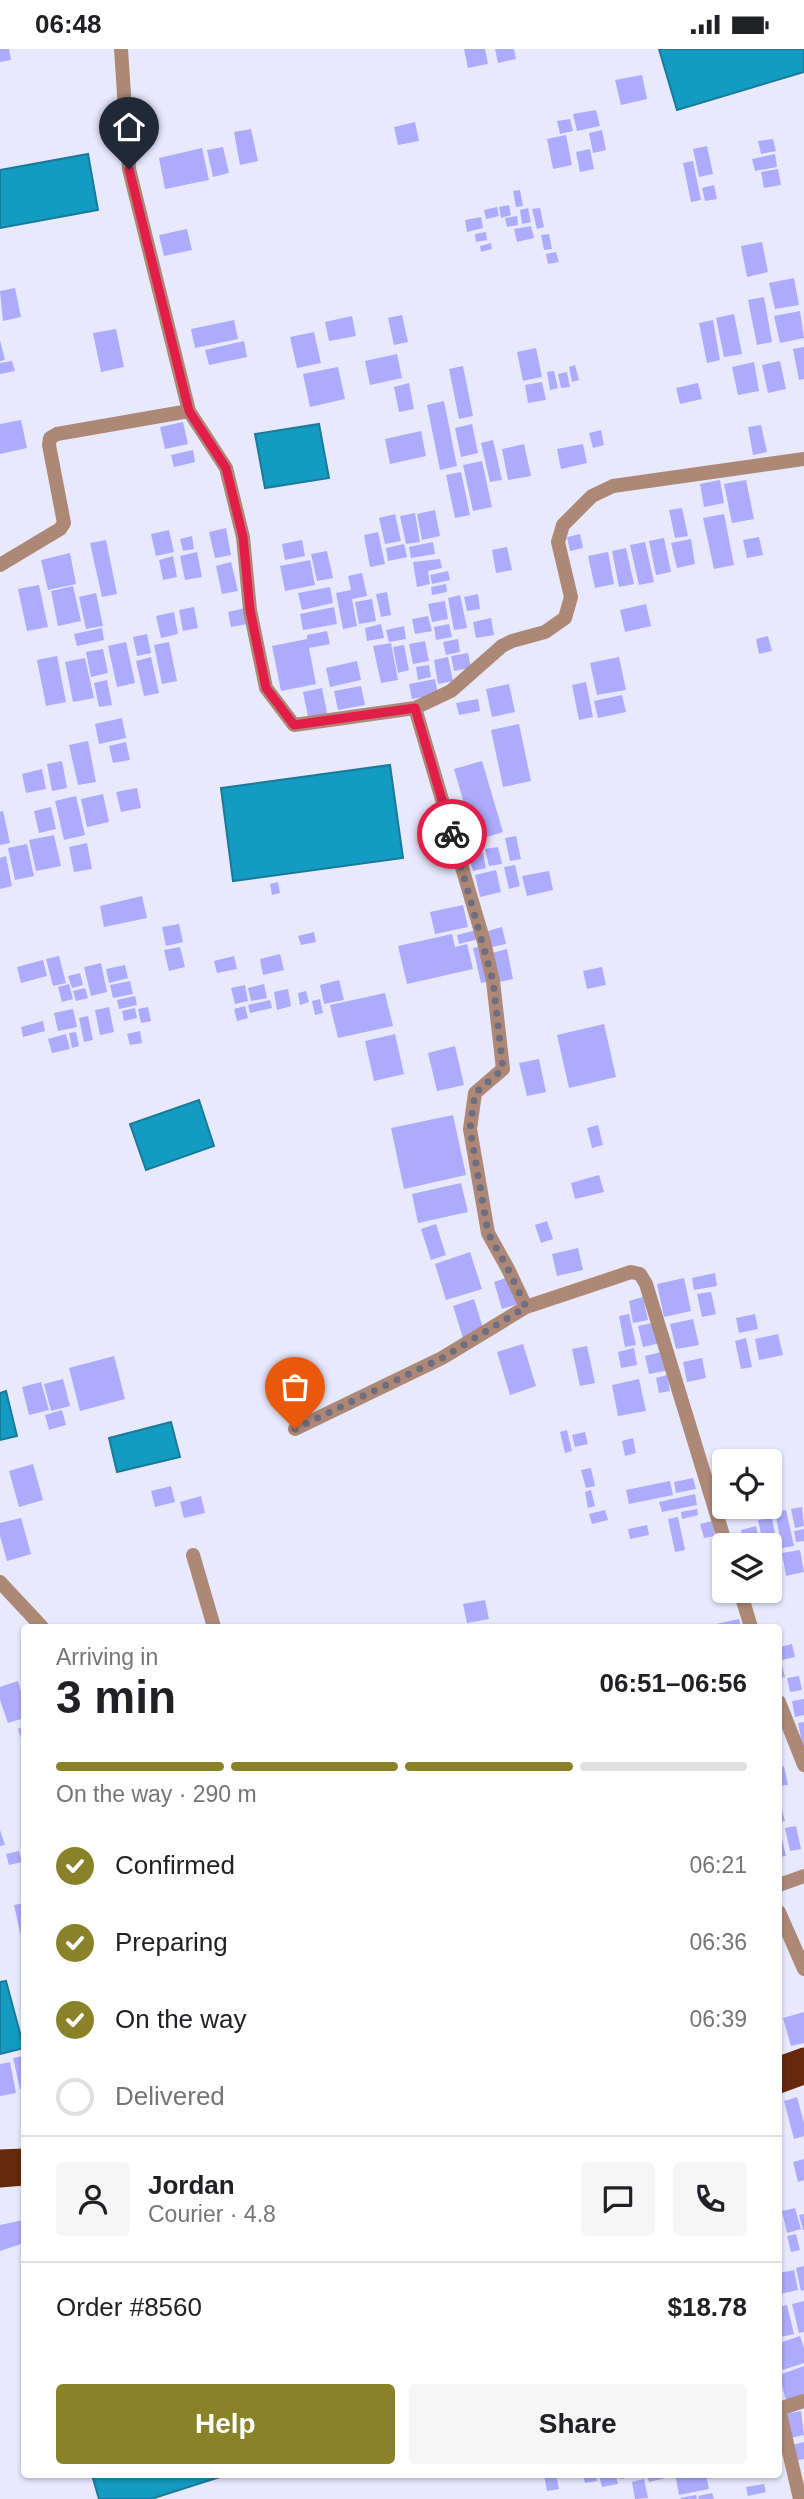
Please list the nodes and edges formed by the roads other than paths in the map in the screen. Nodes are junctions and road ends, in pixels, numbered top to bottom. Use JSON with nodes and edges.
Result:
{"nodes":[{"id":1,"x":121,"y":49,"type":"edge"},
{"id":2,"x":189,"y":411,"type":"junction"},
{"id":3,"x":804,"y":459,"type":"edge"},
{"id":4,"x":0,"y":565,"type":"edge"},
{"id":5,"x":415,"y":708,"type":"junction"},
{"id":6,"x":526,"y":1307,"type":"junction"},
{"id":7,"x":295,"y":1429,"type":"dead end"},
{"id":8,"x":722,"y":1533,"type":"edge"},
{"id":9,"x":193,"y":1555,"type":"dead end"},
{"id":10,"x":0,"y":1582,"type":"edge"},
{"id":11,"x":744,"y":1603,"type":"edge"},
{"id":12,"x":39,"y":1624,"type":"edge"},
{"id":13,"x":213,"y":1624,"type":"edge"},
{"id":14,"x":750,"y":1624,"type":"edge"},
{"id":15,"x":782,"y":1710,"type":"edge"},
{"id":16,"x":804,"y":1765,"type":"edge"},
{"id":17,"x":804,"y":1876,"type":"edge"},
{"id":18,"x":782,"y":1884,"type":"edge"},
{"id":19,"x":782,"y":1919,"type":"edge"},
{"id":20,"x":804,"y":1969,"type":"edge"},
{"id":21,"x":804,"y":2057,"type":"edge"},
{"id":22,"x":782,"y":2065,"type":"edge"},
{"id":23,"x":804,"y":2075,"type":"edge"},
{"id":24,"x":782,"y":2083,"type":"edge"},
{"id":25,"x":21,"y":2158,"type":"edge"},
{"id":26,"x":0,"y":2159,"type":"edge"},
{"id":27,"x":21,"y":2176,"type":"edge"},
{"id":28,"x":0,"y":2178,"type":"edge"},
{"id":29,"x":804,"y":2401,"type":"edge"},
{"id":30,"x":782,"y":2408,"type":"edge"},
{"id":31,"x":782,"y":2422,"type":"edge"},
{"id":32,"x":800,"y":2499,"type":"edge"}],
"edges":[{"from":1,"to":2,"type":"street"},
{"from":2,"to":4,"type":"street"},
{"from":2,"to":5,"type":"street"},
{"from":3,"to":5,"type":"street"},
{"from":5,"to":6,"type":"street"},
{"from":6,"to":7,"type":"street"},
{"from":6,"to":8,"type":"street"},
{"from":9,"to":13,"type":"street"},
{"from":10,"to":12,"type":"street"},
{"from":11,"to":14,"type":"street"},
{"from":15,"to":16,"type":"street"},
{"from":17,"to":18,"type":"street"},
{"from":19,"to":20,"type":"street"},
{"from":21,"to":22,"type":"highway"},
{"from":23,"to":24,"type":"highway"},
{"from":25,"to":26,"type":"highway"},
{"from":27,"to":28,"type":"highway"},
{"from":29,"to":30,"type":"street"},
{"from":31,"to":32,"type":"street"}]}
